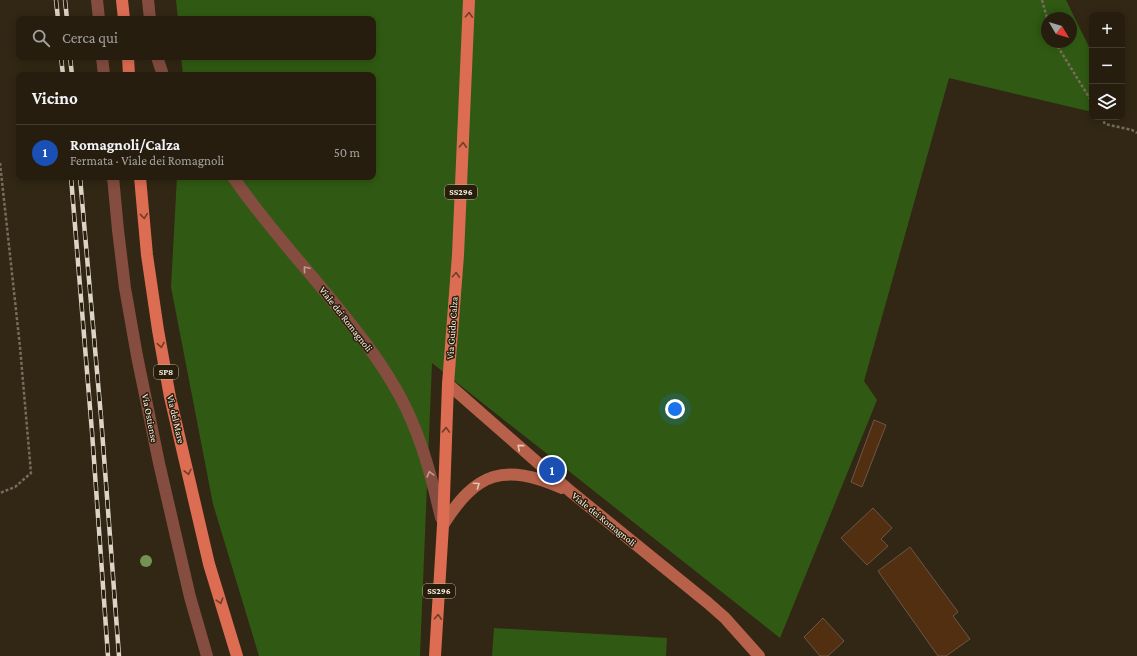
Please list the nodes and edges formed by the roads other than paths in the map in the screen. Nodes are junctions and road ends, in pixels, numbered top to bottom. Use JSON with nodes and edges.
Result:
{"nodes":[{"id":1,"x":97,"y":0,"type":"edge"},
{"id":2,"x":122,"y":0,"type":"edge"},
{"id":3,"x":148,"y":0,"type":"edge"},
{"id":4,"x":469,"y":0,"type":"edge"},
{"id":5,"x":99,"y":16,"type":"edge"},
{"id":6,"x":124,"y":16,"type":"edge"},
{"id":7,"x":150,"y":16,"type":"edge"},
{"id":8,"x":102,"y":60,"type":"edge"},
{"id":9,"x":128,"y":60,"type":"edge"},
{"id":10,"x":158,"y":60,"type":"edge"},
{"id":11,"x":104,"y":72,"type":"edge"},
{"id":12,"x":129,"y":72,"type":"edge"},
{"id":13,"x":162,"y":72,"type":"edge"},
{"id":14,"x":113,"y":180,"type":"edge"},
{"id":15,"x":140,"y":180,"type":"edge"},
{"id":16,"x":234,"y":180,"type":"edge"},
{"id":17,"x":448,"y":384,"type":"junction"},
{"id":18,"x":570,"y":491,"type":"junction"},
{"id":19,"x":443,"y":525,"type":"junction"},
{"id":20,"x":207,"y":656,"type":"edge"},
{"id":21,"x":237,"y":656,"type":"edge"},
{"id":22,"x":435,"y":656,"type":"edge"},
{"id":23,"x":759,"y":656,"type":"edge"}],
"edges":[{"from":1,"to":5,"type":"street"},
{"from":2,"to":6,"type":"main road"},
{"from":3,"to":7,"type":"street"},
{"from":17,"to":4,"type":"main road","name":"Via Guido Calza","number":"SS296","one_way":true},
{"from":8,"to":11,"type":"street"},
{"from":9,"to":12,"type":"main road"},
{"from":10,"to":13,"type":"street"},
{"from":14,"to":20,"type":"street","name":"Via Ostiense"},
{"from":15,"to":21,"type":"main road","name":"Via del Mare","number":"SP8","one_way":true},
{"from":19,"to":16,"type":"street","name":"Viale dei Romagnoli","one_way":true},
{"from":18,"to":17,"type":"main road","name":"Viale dei Romagnoli","one_way":true},
{"from":19,"to":17,"type":"main road","name":"Via Guido Calza","number":"SS296","one_way":true},
{"from":19,"to":18,"type":"main road","one_way":true},
{"from":18,"to":23,"type":"main road","name":"Viale dei Romagnoli"},
{"from":22,"to":19,"type":"main road","name":"Via Guido Calza","number":"SS296","one_way":true}]}
